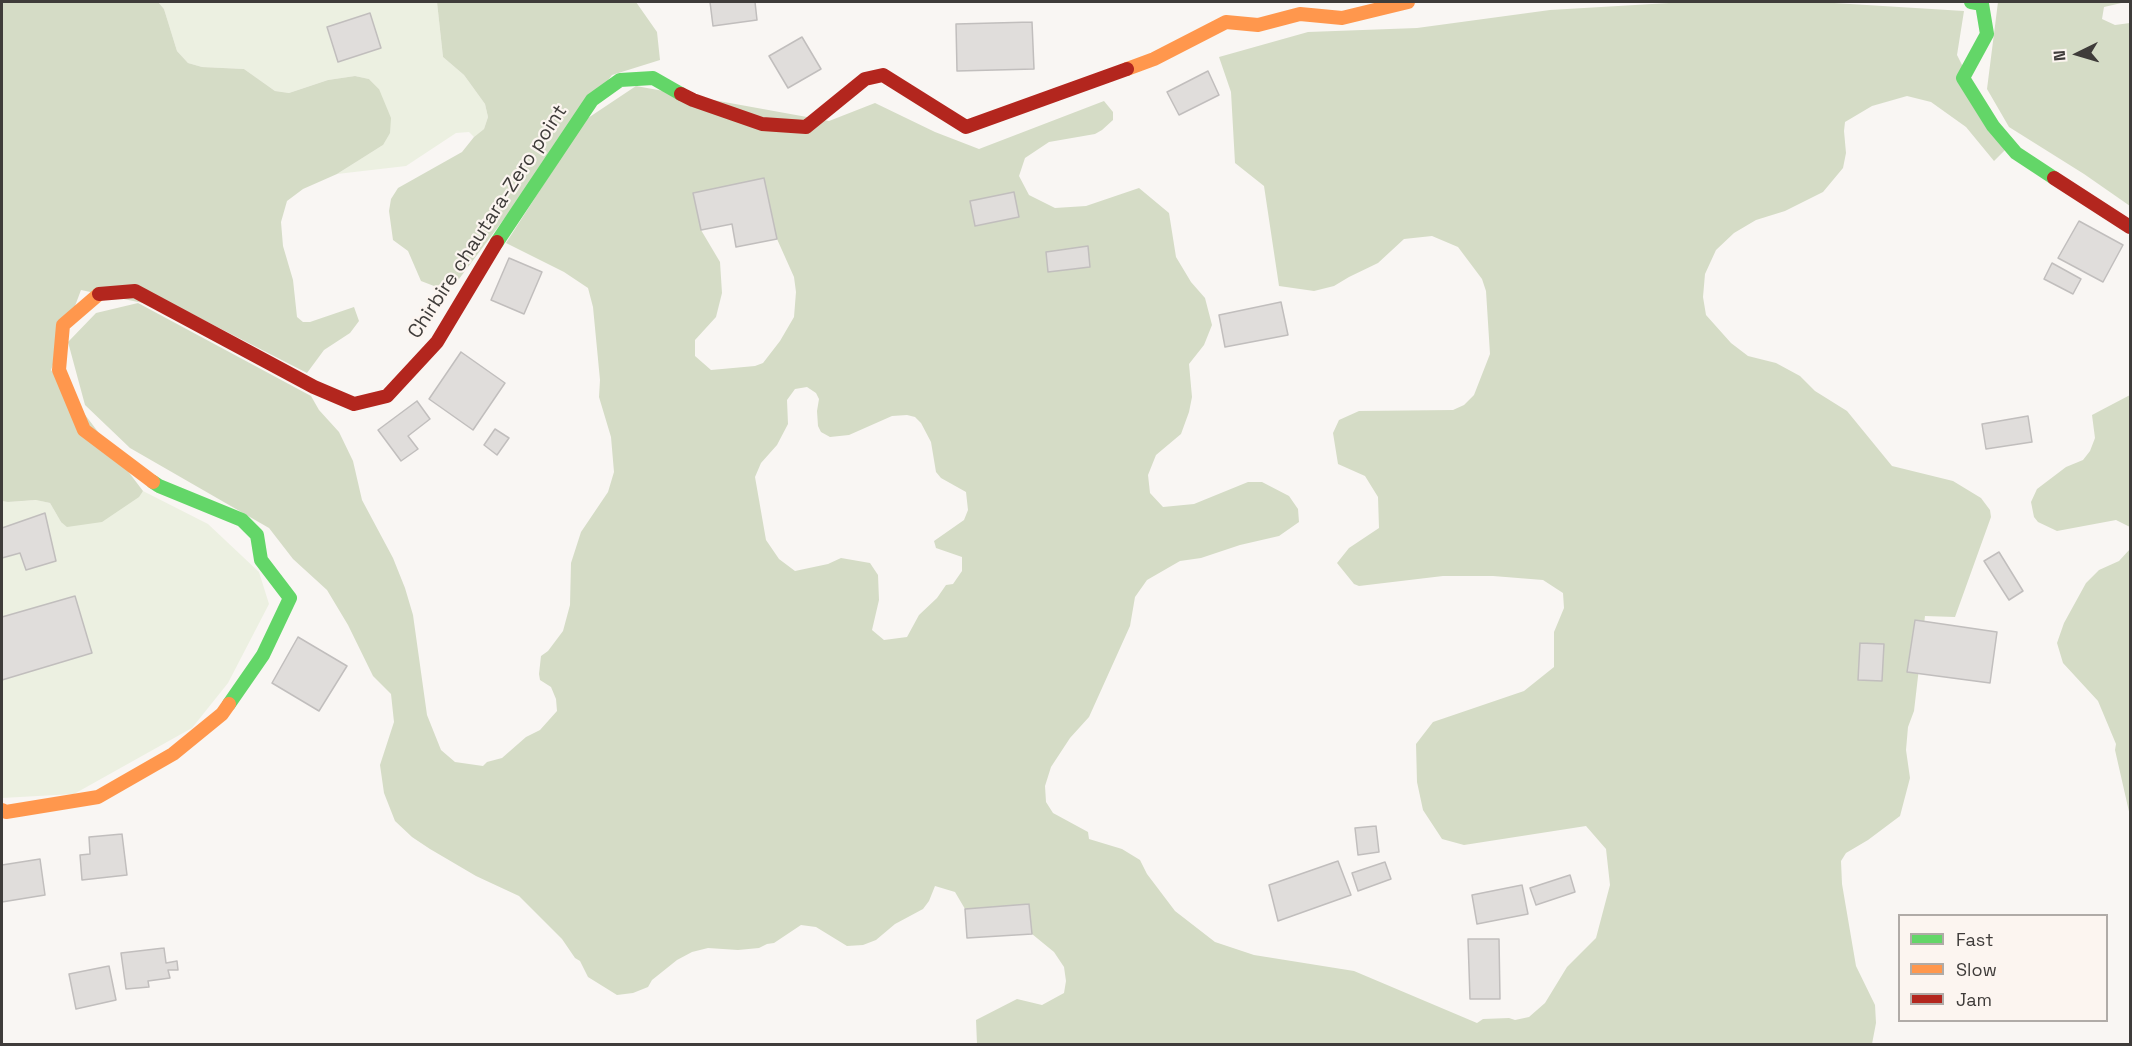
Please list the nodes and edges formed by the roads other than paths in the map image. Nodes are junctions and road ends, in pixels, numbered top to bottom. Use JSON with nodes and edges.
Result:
{"nodes":[{"id":1,"x":1408,"y":2,"type":"edge"},
{"id":2,"x":1971,"y":2,"type":"edge"},
{"id":3,"x":2130,"y":227,"type":"edge"},
{"id":4,"x":2,"y":810,"type":"edge"}],
"edges":[{"from":1,"to":4,"type":"street","name":"Chirbire chautara-Zero point"},
{"from":2,"to":3,"type":"street"}]}
